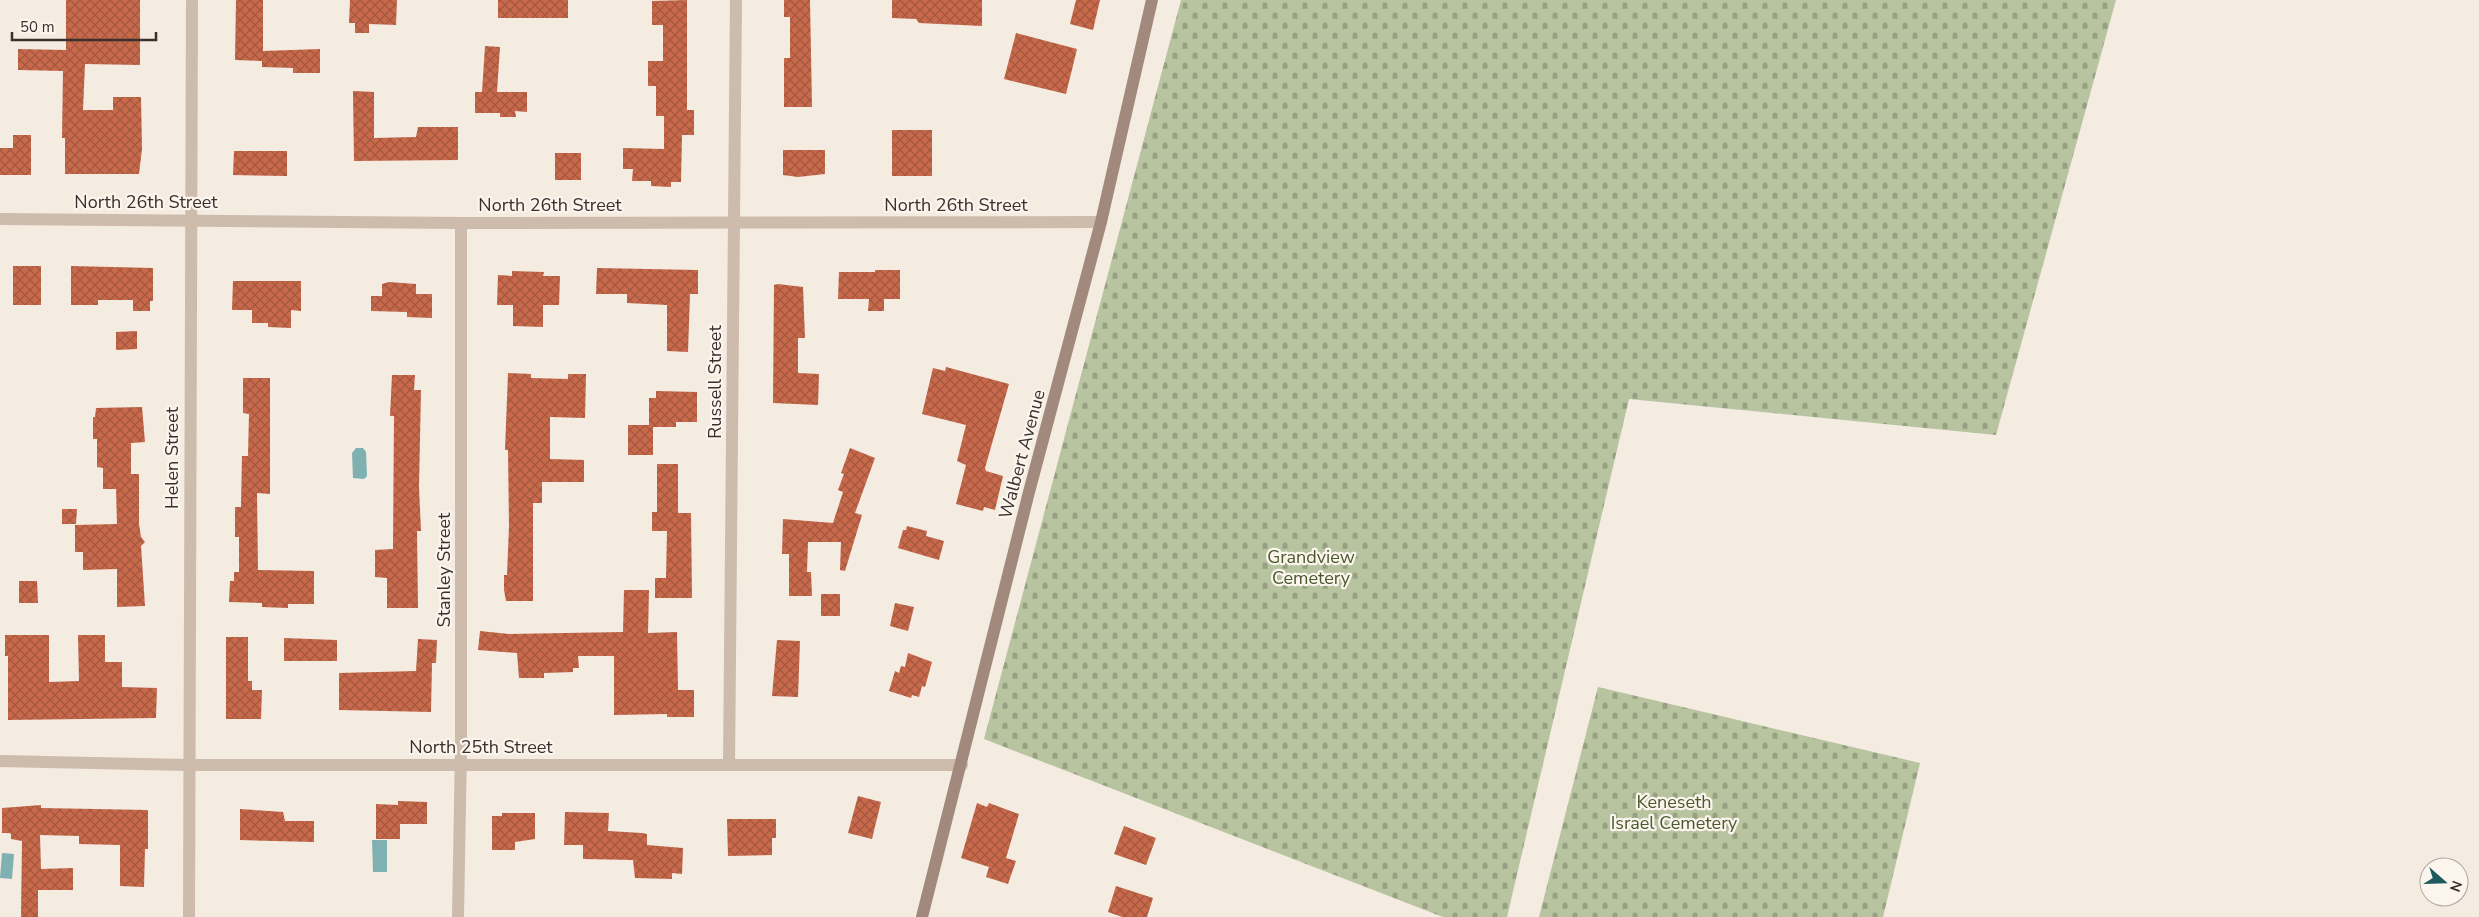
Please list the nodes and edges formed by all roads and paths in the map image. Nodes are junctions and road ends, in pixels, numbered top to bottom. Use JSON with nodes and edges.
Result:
{"nodes":[{"id":1,"x":192,"y":0,"type":"edge"},
{"id":2,"x":736,"y":0,"type":"edge"},
{"id":3,"x":1152,"y":0,"type":"edge"},
{"id":4,"x":0,"y":219,"type":"edge"},
{"id":5,"x":191,"y":220,"type":"junction"},
{"id":6,"x":734,"y":222,"type":"junction"},
{"id":7,"x":1101,"y":222,"type":"junction"},
{"id":8,"x":461,"y":223,"type":"junction"},
{"id":9,"x":0,"y":761,"type":"edge"},
{"id":10,"x":461,"y":764,"type":"junction"},
{"id":11,"x":188,"y":765,"type":"junction"},
{"id":12,"x":729,"y":765,"type":"junction"},
{"id":13,"x":962,"y":765,"type":"junction"},
{"id":14,"x":188,"y":917,"type":"edge"},
{"id":15,"x":458,"y":917,"type":"edge"},
{"id":16,"x":922,"y":917,"type":"edge"}],
"edges":[{"from":1,"to":5,"type":"street","name":"Helen Street"},
{"from":2,"to":6,"type":"street","name":"Russell Street"},
{"from":3,"to":7,"type":"main road","name":"Walbert Avenue"},
{"from":4,"to":5,"type":"street","name":"North 26th Street"},
{"from":5,"to":8,"type":"street","name":"North 26th Street"},
{"from":5,"to":11,"type":"street","name":"Helen Street"},
{"from":6,"to":7,"type":"street","name":"North 26th Street"},
{"from":6,"to":8,"type":"street","name":"North 26th Street"},
{"from":6,"to":12,"type":"street","name":"Russell Street"},
{"from":7,"to":13,"type":"main road","name":"Walbert Avenue"},
{"from":8,"to":10,"type":"street","name":"Stanley Street"},
{"from":9,"to":11,"type":"street","name":"North 25th Street"},
{"from":10,"to":11,"type":"street","name":"North 25th Street"},
{"from":10,"to":12,"type":"street","name":"North 25th Street"},
{"from":10,"to":15,"type":"street","name":"Stanley Street"},
{"from":11,"to":14,"type":"street","name":"Helen Street"},
{"from":12,"to":13,"type":"street","name":"North 25th Street"},
{"from":13,"to":16,"type":"main road","name":"Walbert Avenue"}]}
